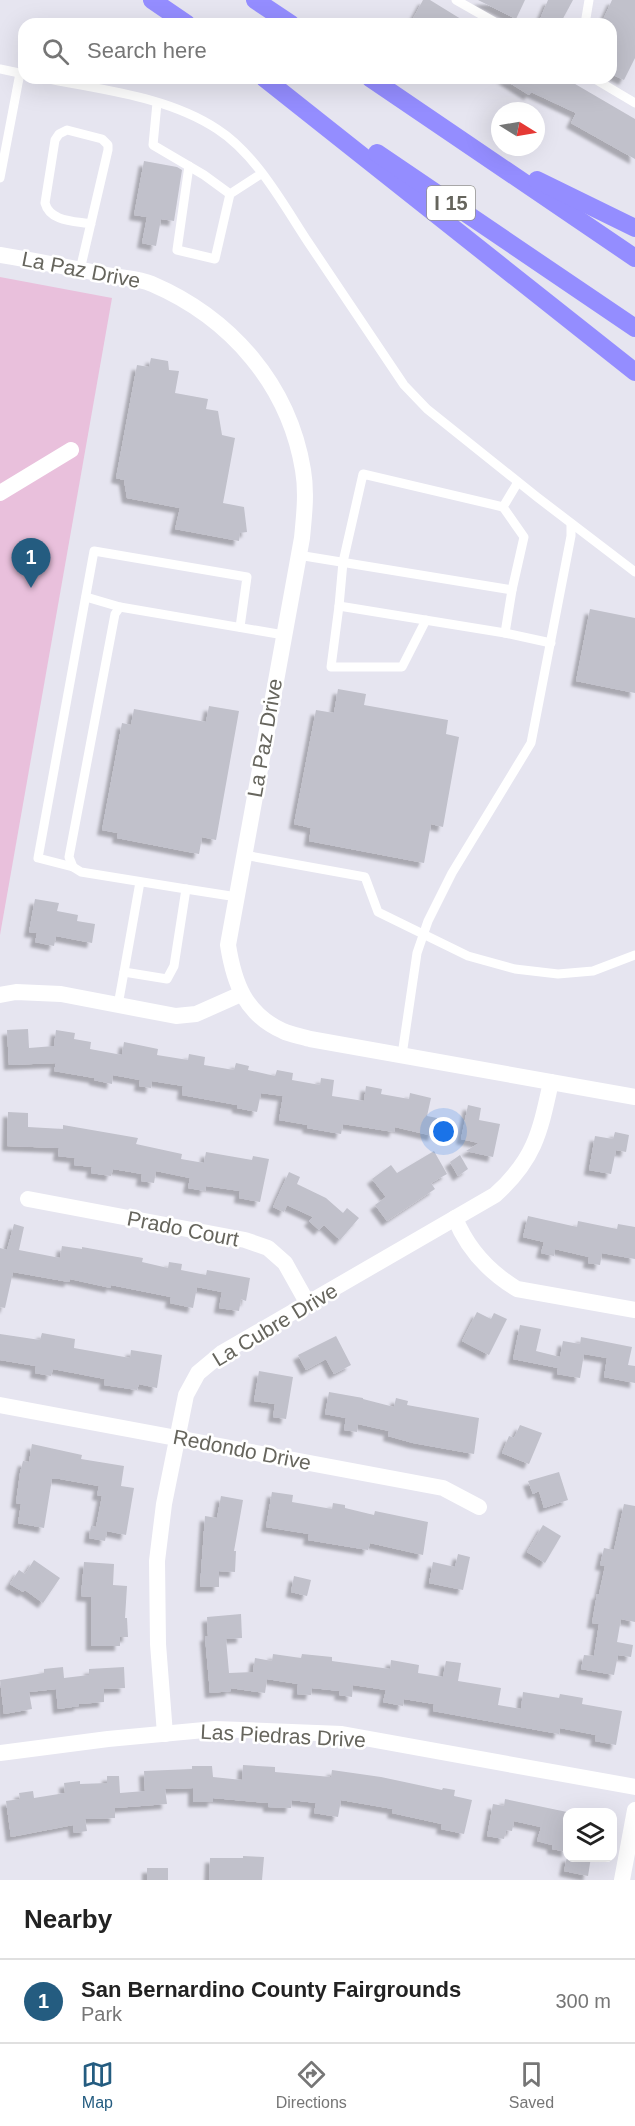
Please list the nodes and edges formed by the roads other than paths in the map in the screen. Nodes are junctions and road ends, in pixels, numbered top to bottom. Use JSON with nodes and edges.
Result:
{"nodes":[{"id":1,"x":152,"y":0,"type":"edge"},
{"id":2,"x":255,"y":0,"type":"edge"},
{"id":3,"x":456,"y":0,"type":"edge"},
{"id":4,"x":589,"y":0,"type":"edge"},
{"id":5,"x":467,"y":3,"type":"edge"},
{"id":6,"x":178,"y":18,"type":"edge"},
{"id":7,"x":282,"y":18,"type":"edge"},
{"id":8,"x":489,"y":18,"type":"edge"},
{"id":9,"x":586,"y":18,"type":"edge"},
{"id":10,"x":0,"y":69,"type":"edge"},
{"id":11,"x":18,"y":73,"type":"edge"},
{"id":12,"x":20,"y":84,"type":"edge"},
{"id":13,"x":75,"y":84,"type":"edge"},
{"id":14,"x":273,"y":84,"type":"edge"},
{"id":15,"x":274,"y":84,"type":"edge"},
{"id":16,"x":379,"y":84,"type":"edge"},
{"id":17,"x":603,"y":84,"type":"edge"},
{"id":18,"x":157,"y":103,"type":"junction"},
{"id":19,"x":635,"y":103,"type":"edge"},
{"id":20,"x":481,"y":153,"type":"junction"},
{"id":21,"x":189,"y":166,"type":"junction"},
{"id":22,"x":261,"y":174,"type":"junction"},
{"id":23,"x":0,"y":178,"type":"edge"},
{"id":24,"x":230,"y":194,"type":"junction"},
{"id":25,"x":91,"y":224,"type":"junction"},
{"id":26,"x":635,"y":228,"type":"edge"},
{"id":27,"x":0,"y":255,"type":"edge"},
{"id":28,"x":635,"y":258,"type":"edge"},
{"id":29,"x":80,"y":270,"type":"junction"},
{"id":30,"x":635,"y":328,"type":"edge"},
{"id":31,"x":635,"y":372,"type":"edge"},
{"id":32,"x":71,"y":450,"type":"dead end"},
{"id":33,"x":518,"y":482,"type":"junction"},
{"id":34,"x":0,"y":493,"type":"edge"},
{"id":35,"x":503,"y":507,"type":"junction"},
{"id":36,"x":571,"y":524,"type":"junction"},
{"id":37,"x":298,"y":555,"type":"junction"},
{"id":38,"x":343,"y":562,"type":"junction"},
{"id":39,"x":635,"y":572,"type":"edge"},
{"id":40,"x":512,"y":590,"type":"junction"},
{"id":41,"x":86,"y":597,"type":"junction"},
{"id":42,"x":339,"y":606,"type":"junction"},
{"id":43,"x":120,"y":607,"type":"junction"},
{"id":44,"x":426,"y":620,"type":"junction"},
{"id":45,"x":240,"y":627,"type":"junction"},
{"id":46,"x":505,"y":633,"type":"junction"},
{"id":47,"x":284,"y":634,"type":"junction"},
{"id":48,"x":551,"y":643,"type":"junction"},
{"id":49,"x":244,"y":855,"type":"junction"},
{"id":50,"x":73,"y":867,"type":"junction"},
{"id":51,"x":140,"y":882,"type":"junction"},
{"id":52,"x":186,"y":889,"type":"junction"},
{"id":53,"x":237,"y":897,"type":"junction"},
{"id":54,"x":424,"y":933,"type":"junction"},
{"id":55,"x":635,"y":955,"type":"edge"},
{"id":56,"x":124,"y":972,"type":"junction"},
{"id":57,"x":0,"y":994,"type":"edge"},
{"id":58,"x":241,"y":994,"type":"junction"},
{"id":59,"x":118,"y":1005,"type":"junction"},
{"id":60,"x":402,"y":1056,"type":"junction"},
{"id":61,"x":551,"y":1082,"type":"junction"},
{"id":62,"x":635,"y":1097,"type":"edge"},
{"id":63,"x":28,"y":1199,"type":"dead end"},
{"id":64,"x":455,"y":1218,"type":"junction"},
{"id":65,"x":308,"y":1304,"type":"junction"},
{"id":66,"x":635,"y":1310,"type":"edge"},
{"id":67,"x":0,"y":1405,"type":"edge"},
{"id":68,"x":177,"y":1437,"type":"junction"},
{"id":69,"x":479,"y":1507,"type":"dead end"},
{"id":70,"x":165,"y":1734,"type":"junction"},
{"id":71,"x":0,"y":1752,"type":"edge"},
{"id":72,"x":635,"y":1787,"type":"edge"},
{"id":73,"x":635,"y":1810,"type":"edge"},
{"id":74,"x":622,"y":1880,"type":"edge"}],
"edges":[{"from":1,"to":6,"type":"highway"},
{"from":2,"to":7,"type":"highway"},
{"from":3,"to":5,"type":"lane"},
{"from":4,"to":9,"type":"lane"},
{"from":5,"to":8,"type":"lane"},
{"from":10,"to":11,"type":"lane"},
{"from":12,"to":23,"type":"lane"},
{"from":13,"to":18,"type":"lane"},
{"from":14,"to":31,"type":"highway"},
{"from":15,"to":30,"type":"highway","number":"I 15"},
{"from":16,"to":20,"type":"highway","number":"I 15"},
{"from":17,"to":19,"type":"lane"},
{"from":18,"to":21,"type":"lane"},
{"from":18,"to":22,"type":"lane"},
{"from":20,"to":26,"type":"highway"},
{"from":20,"to":28,"type":"highway","number":"I 15"},
{"from":21,"to":24,"type":"lane"},
{"from":21,"to":24,"type":"lane"},
{"from":22,"to":24,"type":"lane"},
{"from":22,"to":33,"type":"lane"},
{"from":25,"to":25,"type":"lane"},
{"from":25,"to":29,"type":"lane"},
{"from":27,"to":29,"type":"street","name":"La Paz Drive"},
{"from":29,"to":37,"type":"street","name":"La Paz Drive"},
{"from":32,"to":34,"type":"street"},
{"from":33,"to":35,"type":"lane"},
{"from":33,"to":36,"type":"lane"},
{"from":35,"to":38,"type":"lane"},
{"from":35,"to":40,"type":"lane"},
{"from":36,"to":39,"type":"lane"},
{"from":36,"to":48,"type":"lane"},
{"from":37,"to":38,"type":"lane"},
{"from":37,"to":47,"type":"street","name":"La Paz Drive"},
{"from":38,"to":40,"type":"lane"},
{"from":38,"to":42,"type":"lane"},
{"from":40,"to":46,"type":"lane"},
{"from":41,"to":43,"type":"lane"},
{"from":41,"to":45,"type":"lane"},
{"from":41,"to":50,"type":"lane"},
{"from":42,"to":44,"type":"lane"},
{"from":42,"to":44,"type":"lane"},
{"from":43,"to":45,"type":"lane"},
{"from":43,"to":50,"type":"lane"},
{"from":44,"to":46,"type":"lane"},
{"from":45,"to":47,"type":"lane"},
{"from":46,"to":48,"type":"lane"},
{"from":47,"to":49,"type":"street","name":"La Paz Drive"},
{"from":48,"to":54,"type":"lane"},
{"from":49,"to":53,"type":"street","name":"La Paz Drive"},
{"from":49,"to":54,"type":"lane"},
{"from":50,"to":51,"type":"lane"},
{"from":51,"to":52,"type":"lane"},
{"from":51,"to":56,"type":"lane"},
{"from":52,"to":53,"type":"lane"},
{"from":52,"to":56,"type":"lane"},
{"from":53,"to":58,"type":"street","name":"La Paz Drive"},
{"from":54,"to":55,"type":"lane"},
{"from":54,"to":60,"type":"lane"},
{"from":56,"to":59,"type":"lane"},
{"from":57,"to":59,"type":"street"},
{"from":58,"to":59,"type":"street"},
{"from":58,"to":60,"type":"street","name":"La Paz Drive"},
{"from":60,"to":61,"type":"street","name":"La Paz Drive"},
{"from":61,"to":62,"type":"street","name":"La Paz Drive"},
{"from":61,"to":64,"type":"street","name":"La Cubre Drive"},
{"from":63,"to":65,"type":"street","name":"Prado Court"},
{"from":64,"to":65,"type":"street","name":"La Cubre Drive"},
{"from":64,"to":66,"type":"street"},
{"from":65,"to":68,"type":"street","name":"La Cubre Drive"},
{"from":67,"to":68,"type":"street","name":"Redondo Drive"},
{"from":68,"to":69,"type":"street","name":"Redondo Drive"},
{"from":68,"to":70,"type":"street","name":"La Cubre Drive"},
{"from":70,"to":71,"type":"street","name":"Las Piedras Drive"},
{"from":70,"to":72,"type":"street","name":"Las Piedras Drive"},
{"from":73,"to":74,"type":"street"}]}
